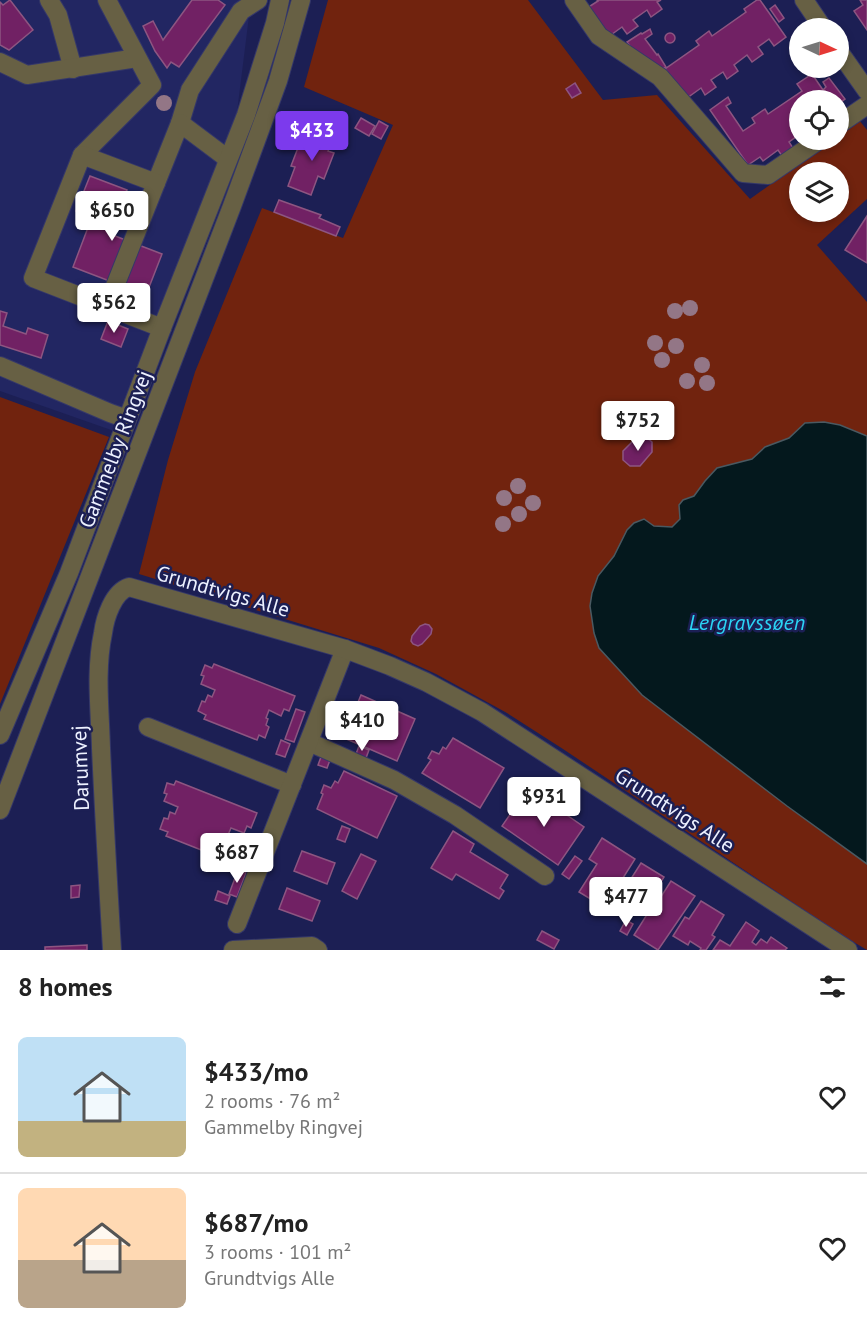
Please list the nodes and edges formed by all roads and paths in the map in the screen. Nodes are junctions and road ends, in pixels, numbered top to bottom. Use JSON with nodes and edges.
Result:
{"nodes":[{"id":1,"x":49,"y":0,"type":"edge"},
{"id":2,"x":107,"y":0,"type":"edge"},
{"id":3,"x":258,"y":0,"type":"edge"},
{"id":4,"x":280,"y":0,"type":"edge"},
{"id":5,"x":301,"y":0,"type":"edge"},
{"id":6,"x":574,"y":0,"type":"edge"},
{"id":7,"x":804,"y":0,"type":"edge"},
{"id":8,"x":816,"y":18,"type":"edge"},
{"id":9,"x":137,"y":58,"type":"junction"},
{"id":10,"x":0,"y":62,"type":"edge"},
{"id":11,"x":849,"y":66,"type":"edge"},
{"id":12,"x":74,"y":69,"type":"junction"},
{"id":13,"x":867,"y":91,"type":"edge"},
{"id":14,"x":867,"y":105,"type":"edge"},
{"id":15,"x":849,"y":117,"type":"edge"},
{"id":16,"x":180,"y":123,"type":"junction"},
{"id":17,"x":804,"y":150,"type":"edge"},
{"id":18,"x":82,"y":155,"type":"junction"},
{"id":19,"x":228,"y":159,"type":"junction"},
{"id":20,"x":156,"y":183,"type":"junction"},
{"id":21,"x":107,"y":306,"type":"junction"},
{"id":22,"x":162,"y":328,"type":"junction"},
{"id":23,"x":0,"y":366,"type":"edge"},
{"id":24,"x":127,"y":419,"type":"junction"},
{"id":25,"x":123,"y":589,"type":"joint"},
{"id":26,"x":345,"y":650,"type":"junction"},
{"id":27,"x":148,"y":728,"type":"dead end"},
{"id":28,"x":0,"y":735,"type":"edge"},
{"id":29,"x":309,"y":742,"type":"junction"},
{"id":30,"x":292,"y":785,"type":"junction"},
{"id":31,"x":0,"y":810,"type":"edge"},
{"id":32,"x":545,"y":876,"type":"dead end"},
{"id":33,"x":237,"y":924,"type":"dead end"},
{"id":34,"x":112,"y":950,"type":"edge"},
{"id":35,"x":233,"y":950,"type":"edge"},
{"id":36,"x":318,"y":950,"type":"edge"},
{"id":37,"x":848,"y":950,"type":"edge"}],
"edges":[{"from":1,"to":12,"type":"street"},
{"from":2,"to":9,"type":"street"},
{"from":3,"to":16,"type":"street"},
{"from":4,"to":19,"type":"street","name":"Gammelby Ringvej"},
{"from":5,"to":31,"type":"street","name":"Gammelby Ringvej"},
{"from":6,"to":17,"type":"street"},
{"from":7,"to":8,"type":"street"},
{"from":9,"to":12,"type":"street"},
{"from":9,"to":18,"type":"street"},
{"from":10,"to":12,"type":"street"},
{"from":11,"to":13,"type":"street"},
{"from":14,"to":15,"type":"street"},
{"from":16,"to":19,"type":"street"},
{"from":16,"to":20,"type":"street"},
{"from":18,"to":20,"type":"street"},
{"from":18,"to":21,"type":"street"},
{"from":19,"to":22,"type":"street","name":"Gammelby Ringvej"},
{"from":20,"to":21,"type":"street"},
{"from":21,"to":22,"type":"street"},
{"from":22,"to":24,"type":"street","name":"Gammelby Ringvej"},
{"from":23,"to":24,"type":"street"},
{"from":24,"to":28,"type":"street","name":"Gammelby Ringvej"},
{"from":25,"to":26,"type":"street","name":"Grundtvigs Alle"},
{"from":25,"to":34,"type":"street","name":"Darumvej"},
{"from":26,"to":29,"type":"street"},
{"from":26,"to":37,"type":"street","name":"Grundtvigs Alle"},
{"from":27,"to":30,"type":"street"},
{"from":29,"to":30,"type":"street"},
{"from":29,"to":32,"type":"street"},
{"from":30,"to":33,"type":"street"},
{"from":35,"to":36,"type":"street"}]}
